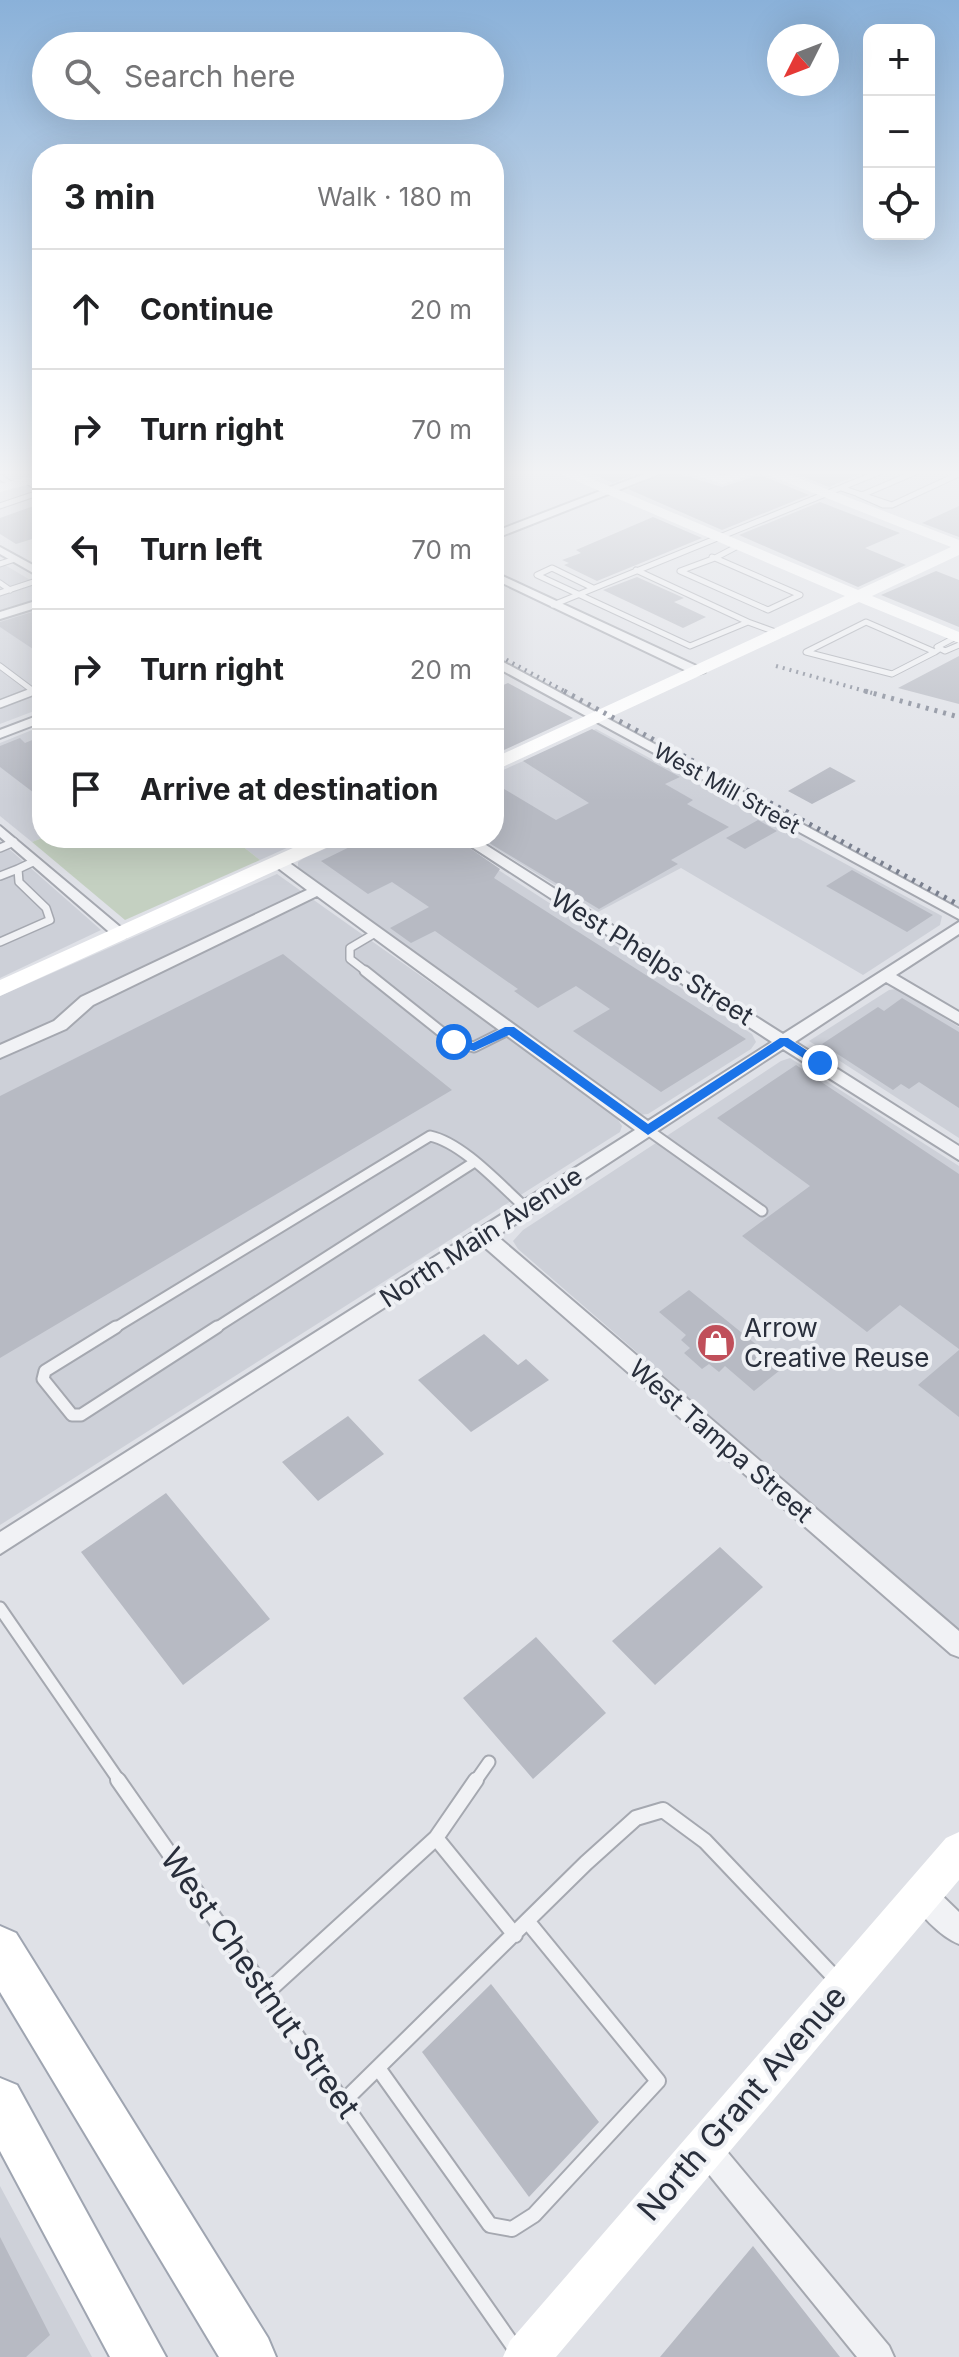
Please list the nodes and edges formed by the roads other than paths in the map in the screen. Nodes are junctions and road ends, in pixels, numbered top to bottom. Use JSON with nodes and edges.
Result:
{"nodes":[{"id":1,"x":32,"y":581,"type":"edge"},
{"id":2,"x":506,"y":581,"type":"edge"},
{"id":3,"x":550,"y":581,"type":"edge"},
{"id":4,"x":579,"y":581,"type":"edge"},
{"id":5,"x":610,"y":581,"type":"edge"},
{"id":6,"x":660,"y":581,"type":"edge"},
{"id":7,"x":703,"y":581,"type":"edge"},
{"id":8,"x":769,"y":581,"type":"edge"},
{"id":9,"x":821,"y":581,"type":"edge"},
{"id":10,"x":890,"y":581,"type":"edge"},
{"id":11,"x":0,"y":583,"type":"edge"},
{"id":12,"x":593,"y":588,"type":"junction"},
{"id":13,"x":10,"y":590,"type":"junction"},
{"id":14,"x":0,"y":593,"type":"edge"},
{"id":15,"x":578,"y":594,"type":"junction"},
{"id":16,"x":861,"y":597,"type":"junction"},
{"id":17,"x":32,"y":605,"type":"edge"},
{"id":18,"x":553,"y":605,"type":"junction"},
{"id":19,"x":0,"y":616,"type":"edge"},
{"id":20,"x":748,"y":622,"type":"junction"},
{"id":21,"x":781,"y":634,"type":"junction"},
{"id":22,"x":958,"y":640,"type":"edge"},
{"id":23,"x":936,"y":651,"type":"junction"},
{"id":24,"x":0,"y":666,"type":"edge"},
{"id":25,"x":504,"y":666,"type":"edge"},
{"id":26,"x":699,"y":672,"type":"junction"},
{"id":27,"x":32,"y":690,"type":"edge"},
{"id":28,"x":32,"y":692,"type":"edge"},
{"id":29,"x":0,"y":704,"type":"edge"},
{"id":30,"x":599,"y":718,"type":"junction"},
{"id":31,"x":32,"y":722,"type":"edge"},
{"id":32,"x":0,"y":734,"type":"edge"},
{"id":33,"x":504,"y":761,"type":"edge"},
{"id":34,"x":0,"y":830,"type":"edge"},
{"id":35,"x":7,"y":845,"type":"edge"},
{"id":36,"x":310,"y":848,"type":"edge"},
{"id":37,"x":481,"y":848,"type":"edge"},
{"id":38,"x":35,"y":861,"type":"junction"},
{"id":39,"x":279,"y":862,"type":"junction"},
{"id":40,"x":18,"y":869,"type":"junction"},
{"id":41,"x":0,"y":876,"type":"edge"},
{"id":42,"x":318,"y":890,"type":"junction"},
{"id":43,"x":959,"y":915,"type":"edge"},
{"id":44,"x":959,"y":927,"type":"edge"},
{"id":45,"x":377,"y":932,"type":"junction"},
{"id":46,"x":120,"y":934,"type":"junction"},
{"id":47,"x":0,"y":942,"type":"edge"},
{"id":48,"x":885,"y":975,"type":"junction"},
{"id":49,"x":0,"y":989,"type":"edge"},
{"id":50,"x":959,"y":1019,"type":"edge"},
{"id":51,"x":510,"y":1029,"type":"junction"},
{"id":52,"x":784,"y":1041,"type":"junction"},
{"id":53,"x":0,"y":1052,"type":"edge"},
{"id":54,"x":648,"y":1130,"type":"junction"},
{"id":55,"x":959,"y":1154,"type":"edge"},
{"id":56,"x":473,"y":1163,"type":"junction"},
{"id":57,"x":526,"y":1208,"type":"junction"},
{"id":58,"x":762,"y":1211,"type":"dead end"},
{"id":59,"x":484,"y":1236,"type":"junction"},
{"id":60,"x":1,"y":1541,"type":"edge"},
{"id":61,"x":0,"y":1608,"type":"edge"},
{"id":62,"x":959,"y":1646,"type":"edge"},
{"id":63,"x":489,"y":1762,"type":"dead end"},
{"id":64,"x":436,"y":1838,"type":"junction"},
{"id":65,"x":959,"y":1851,"type":"edge"},
{"id":66,"x":922,"y":1894,"type":"junction"},
{"id":67,"x":528,"y":1922,"type":"junction"},
{"id":68,"x":959,"y":1931,"type":"edge"},
{"id":69,"x":515,"y":1935,"type":"junction"},
{"id":70,"x":0,"y":1949,"type":"edge"},
{"id":71,"x":842,"y":1985,"type":"junction"},
{"id":72,"x":265,"y":1994,"type":"junction"},
{"id":73,"x":378,"y":2068,"type":"junction"},
{"id":74,"x":344,"y":2101,"type":"junction"},
{"id":75,"x":0,"y":2102,"type":"edge"},
{"id":76,"x":704,"y":2146,"type":"junction"},
{"id":77,"x":139,"y":2357,"type":"edge"},
{"id":78,"x":249,"y":2357,"type":"edge"},
{"id":79,"x":524,"y":2357,"type":"edge"},
{"id":80,"x":878,"y":2357,"type":"edge"}],
"edges":[{"from":1,"to":13,"type":"lane"},
{"from":2,"to":18,"type":"street"},
{"from":3,"to":15,"type":"lane"},
{"from":4,"to":12,"type":"lane"},
{"from":5,"to":12,"type":"lane"},
{"from":6,"to":20,"type":"lane"},
{"from":7,"to":8,"type":"lane"},
{"from":9,"to":16,"type":"main road"},
{"from":10,"to":16,"type":"main road"},
{"from":11,"to":13,"type":"lane"},
{"from":12,"to":15,"type":"lane"},
{"from":13,"to":14,"type":"lane"},
{"from":15,"to":18,"type":"lane"},
{"from":15,"to":20,"type":"lane"},
{"from":16,"to":21,"type":"main road"},
{"from":16,"to":22,"type":"main road"},
{"from":17,"to":19,"type":"street"},
{"from":18,"to":26,"type":"street"},
{"from":20,"to":21,"type":"lane"},
{"from":21,"to":26,"type":"main road"},
{"from":22,"to":23,"type":"lane"},
{"from":23,"to":23,"type":"lane"},
{"from":24,"to":27,"type":"lane"},
{"from":25,"to":30,"type":"street","name":"West Mill Street"},
{"from":26,"to":30,"type":"main road"},
{"from":28,"to":29,"type":"lane"},
{"from":30,"to":33,"type":"main road"},
{"from":30,"to":43,"type":"street","name":"West Mill Street"},
{"from":31,"to":32,"type":"street"},
{"from":34,"to":35,"type":"street"},
{"from":35,"to":38,"type":"street"},
{"from":36,"to":39,"type":"main road"},
{"from":37,"to":52,"type":"street","name":"West Phelps Street"},
{"from":38,"to":40,"type":"lane"},
{"from":38,"to":46,"type":"street"},
{"from":39,"to":42,"type":"street"},
{"from":39,"to":46,"type":"main road"},
{"from":40,"to":41,"type":"lane"},
{"from":40,"to":47,"type":"lane"},
{"from":42,"to":45,"type":"street"},
{"from":42,"to":53,"type":"street"},
{"from":44,"to":48,"type":"street","name":"North Main Avenue"},
{"from":45,"to":51,"type":"street"},
{"from":45,"to":51,"type":"lane"},
{"from":46,"to":49,"type":"main road"},
{"from":48,"to":50,"type":"street"},
{"from":48,"to":52,"type":"street","name":"North Main Avenue"},
{"from":51,"to":54,"type":"street"},
{"from":52,"to":54,"type":"street","name":"North Main Avenue"},
{"from":52,"to":55,"type":"street","name":"West Phelps Street"},
{"from":54,"to":57,"type":"street","name":"North Main Avenue"},
{"from":54,"to":58,"type":"lane"},
{"from":56,"to":56,"type":"lane"},
{"from":56,"to":57,"type":"lane"},
{"from":57,"to":59,"type":"street","name":"North Main Avenue"},
{"from":59,"to":60,"type":"street","name":"North Main Avenue"},
{"from":59,"to":62,"type":"street","name":"West Tampa Street"},
{"from":61,"to":72,"type":"lane","name":"West Chestnut Street"},
{"from":63,"to":64,"type":"lane"},
{"from":64,"to":69,"type":"lane"},
{"from":64,"to":72,"type":"lane"},
{"from":65,"to":66,"type":"main road","name":"North Grant Avenue"},
{"from":66,"to":68,"type":"street"},
{"from":66,"to":71,"type":"main road","name":"North Grant Avenue"},
{"from":67,"to":69,"type":"lane"},
{"from":67,"to":71,"type":"lane"},
{"from":67,"to":73,"type":"lane"},
{"from":69,"to":73,"type":"lane"},
{"from":70,"to":78,"type":"main road"},
{"from":71,"to":76,"type":"main road","name":"North Grant Avenue"},
{"from":72,"to":74,"type":"lane","name":"West Chestnut Street"},
{"from":73,"to":74,"type":"lane"},
{"from":74,"to":79,"type":"lane","name":"West Chestnut Street"},
{"from":75,"to":77,"type":"main road"},
{"from":76,"to":79,"type":"main road","name":"North Grant Avenue"},
{"from":76,"to":80,"type":"street"}]}
